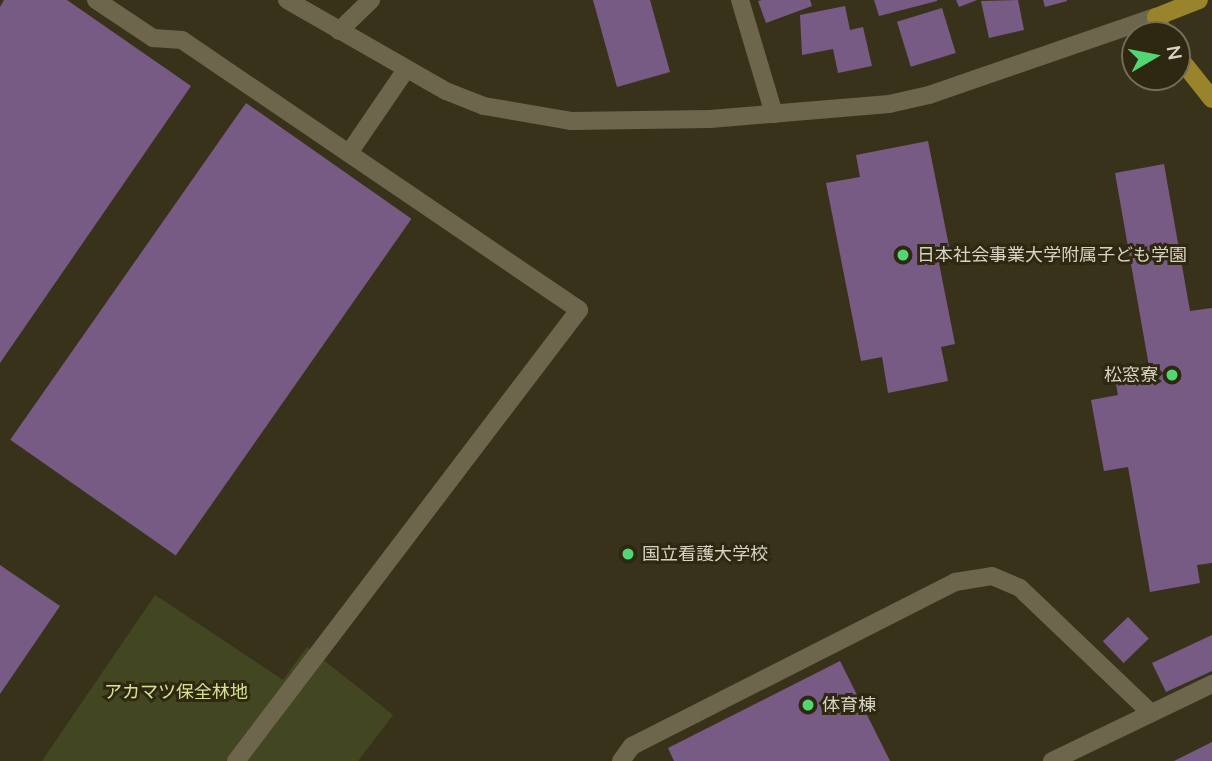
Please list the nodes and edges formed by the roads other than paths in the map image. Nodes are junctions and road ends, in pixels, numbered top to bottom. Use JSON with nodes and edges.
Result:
{"nodes":[{"id":1,"x":96,"y":0,"type":"edge"},
{"id":2,"x":288,"y":0,"type":"edge"},
{"id":3,"x":371,"y":0,"type":"edge"},
{"id":4,"x":740,"y":0,"type":"edge"},
{"id":5,"x":1199,"y":0,"type":"edge"},
{"id":6,"x":1156,"y":17,"type":"junction"},
{"id":7,"x":1158,"y":21,"type":"edge"},
{"id":8,"x":339,"y":31,"type":"junction"},
{"id":9,"x":405,"y":71,"type":"junction"},
{"id":10,"x":1191,"y":73,"type":"edge"},
{"id":11,"x":1212,"y":99,"type":"edge"},
{"id":12,"x":774,"y":114,"type":"junction"},
{"id":13,"x":349,"y":153,"type":"junction"},
{"id":14,"x":1212,"y":684,"type":"edge"},
{"id":15,"x":1152,"y":713,"type":"junction"},
{"id":16,"x":236,"y":761,"type":"edge"},
{"id":17,"x":621,"y":761,"type":"edge"},
{"id":18,"x":1052,"y":761,"type":"edge"}],
"edges":[{"from":1,"to":13,"type":"street"},
{"from":2,"to":8,"type":"street"},
{"from":3,"to":8,"type":"street"},
{"from":4,"to":12,"type":"street"},
{"from":5,"to":6,"type":"main road"},
{"from":6,"to":7,"type":"main road"},
{"from":6,"to":12,"type":"street"},
{"from":8,"to":9,"type":"street"},
{"from":9,"to":12,"type":"street"},
{"from":9,"to":13,"type":"street"},
{"from":10,"to":11,"type":"main road"},
{"from":13,"to":16,"type":"street"},
{"from":14,"to":15,"type":"street"},
{"from":15,"to":17,"type":"street"},
{"from":15,"to":18,"type":"street"}]}
